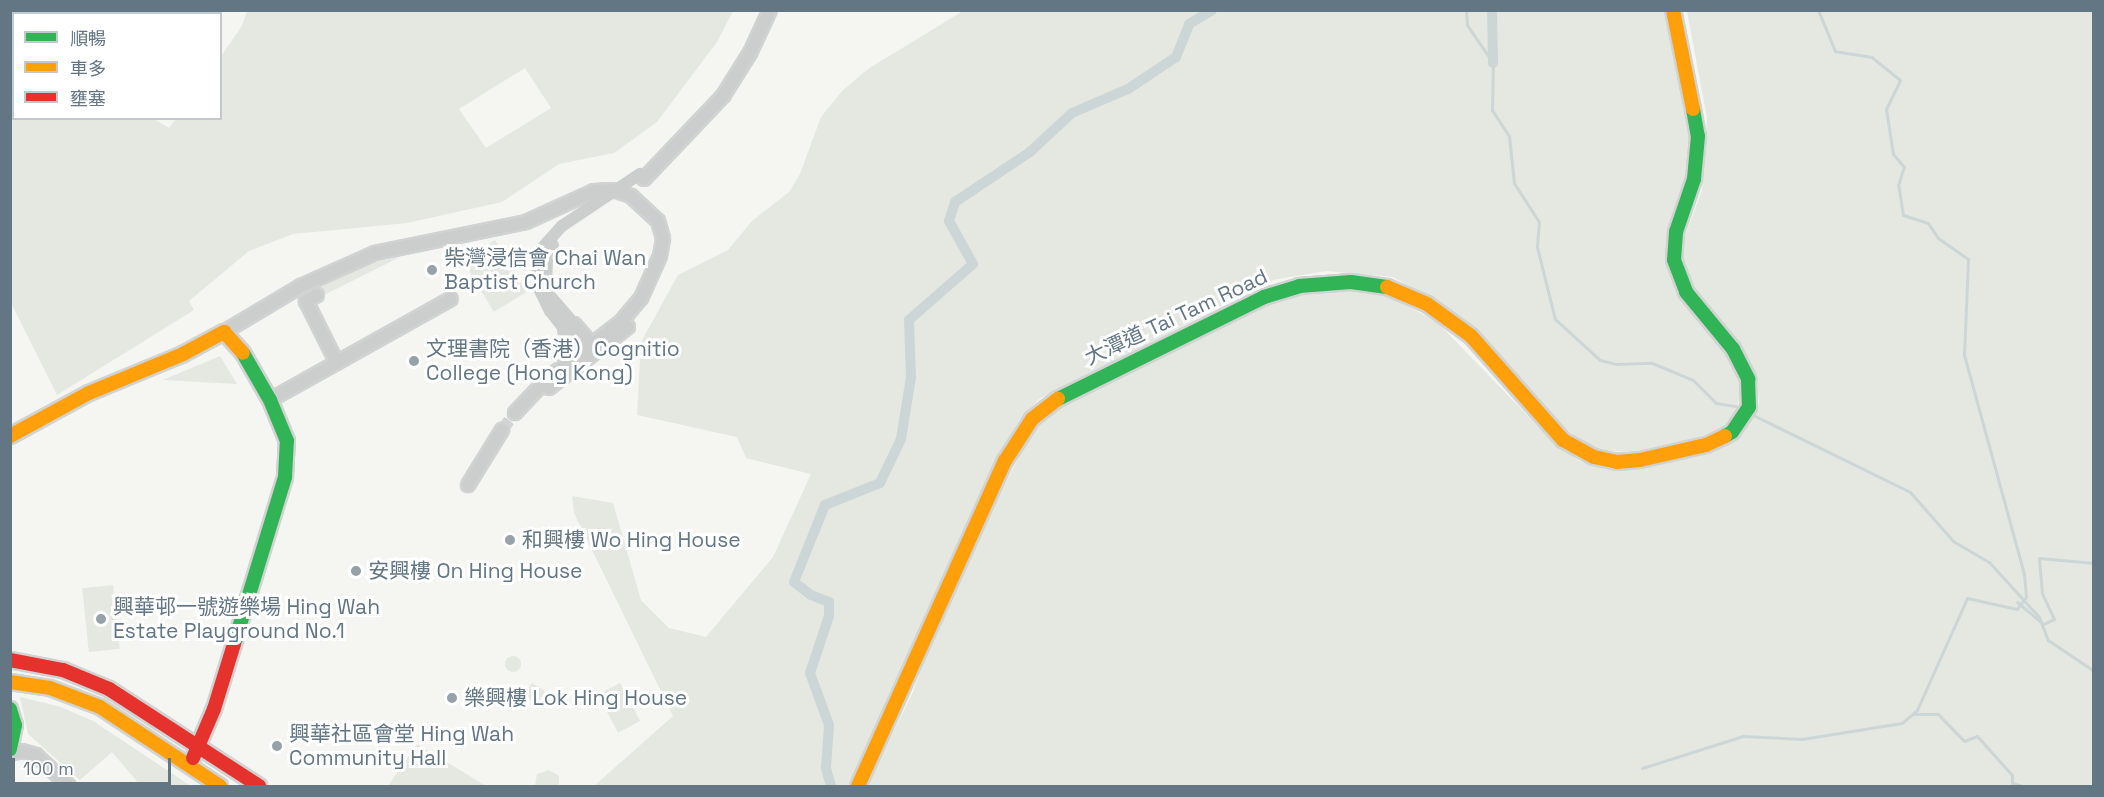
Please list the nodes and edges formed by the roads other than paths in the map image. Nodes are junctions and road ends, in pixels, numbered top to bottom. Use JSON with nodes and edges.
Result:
{"nodes":[{"id":1,"x":770,"y":10,"type":"edge"},
{"id":2,"x":1673,"y":10,"type":"edge"},
{"id":3,"x":451,"y":299,"type":"dead end"},
{"id":4,"x":307,"y":301,"type":"dead end"},
{"id":5,"x":224,"y":332,"type":"junction"},
{"id":6,"x":590,"y":351,"type":"junction"},
{"id":7,"x":337,"y":363,"type":"junction"},
{"id":8,"x":270,"y":400,"type":"junction"},
{"id":9,"x":517,"y":415,"type":"tunnel mouth"},
{"id":10,"x":503,"y":434,"type":"tunnel mouth"},
{"id":11,"x":11,"y":436,"type":"edge"},
{"id":12,"x":468,"y":485,"type":"dead end"},
{"id":13,"x":10,"y":660,"type":"edge"},
{"id":14,"x":10,"y":682,"type":"edge"},
{"id":15,"x":10,"y":710,"type":"edge"},
{"id":16,"x":200,"y":747,"type":"junction"},
{"id":17,"x":10,"y":749,"type":"edge"},
{"id":18,"x":10,"y":754,"type":"edge"},
{"id":19,"x":190,"y":765,"type":"junction"},
{"id":20,"x":69,"y":786,"type":"edge"},
{"id":21,"x":220,"y":786,"type":"edge"},
{"id":22,"x":260,"y":786,"type":"edge"},
{"id":23,"x":858,"y":786,"type":"edge"}],
"edges":[{"from":1,"to":6,"type":"street","bridge":true},
{"from":2,"to":23,"type":"main road","name":"大潭道 Tai Tam Road"},
{"from":3,"to":7,"type":"street"},
{"from":4,"to":7,"type":"street"},
{"from":5,"to":6,"type":"street"},
{"from":5,"to":8,"type":"main road"},
{"from":5,"to":11,"type":"main road"},
{"from":6,"to":9,"type":"street"},
{"from":7,"to":8,"type":"street"},
{"from":8,"to":16,"type":"main road"},
{"from":10,"to":12,"type":"street"},
{"from":13,"to":16,"type":"main road"},
{"from":14,"to":19,"type":"main road"},
{"from":15,"to":17,"type":"main road"},
{"from":16,"to":19,"type":"main road"},
{"from":16,"to":22,"type":"main road"},
{"from":18,"to":20,"type":"street"},
{"from":19,"to":21,"type":"main road"}]}
